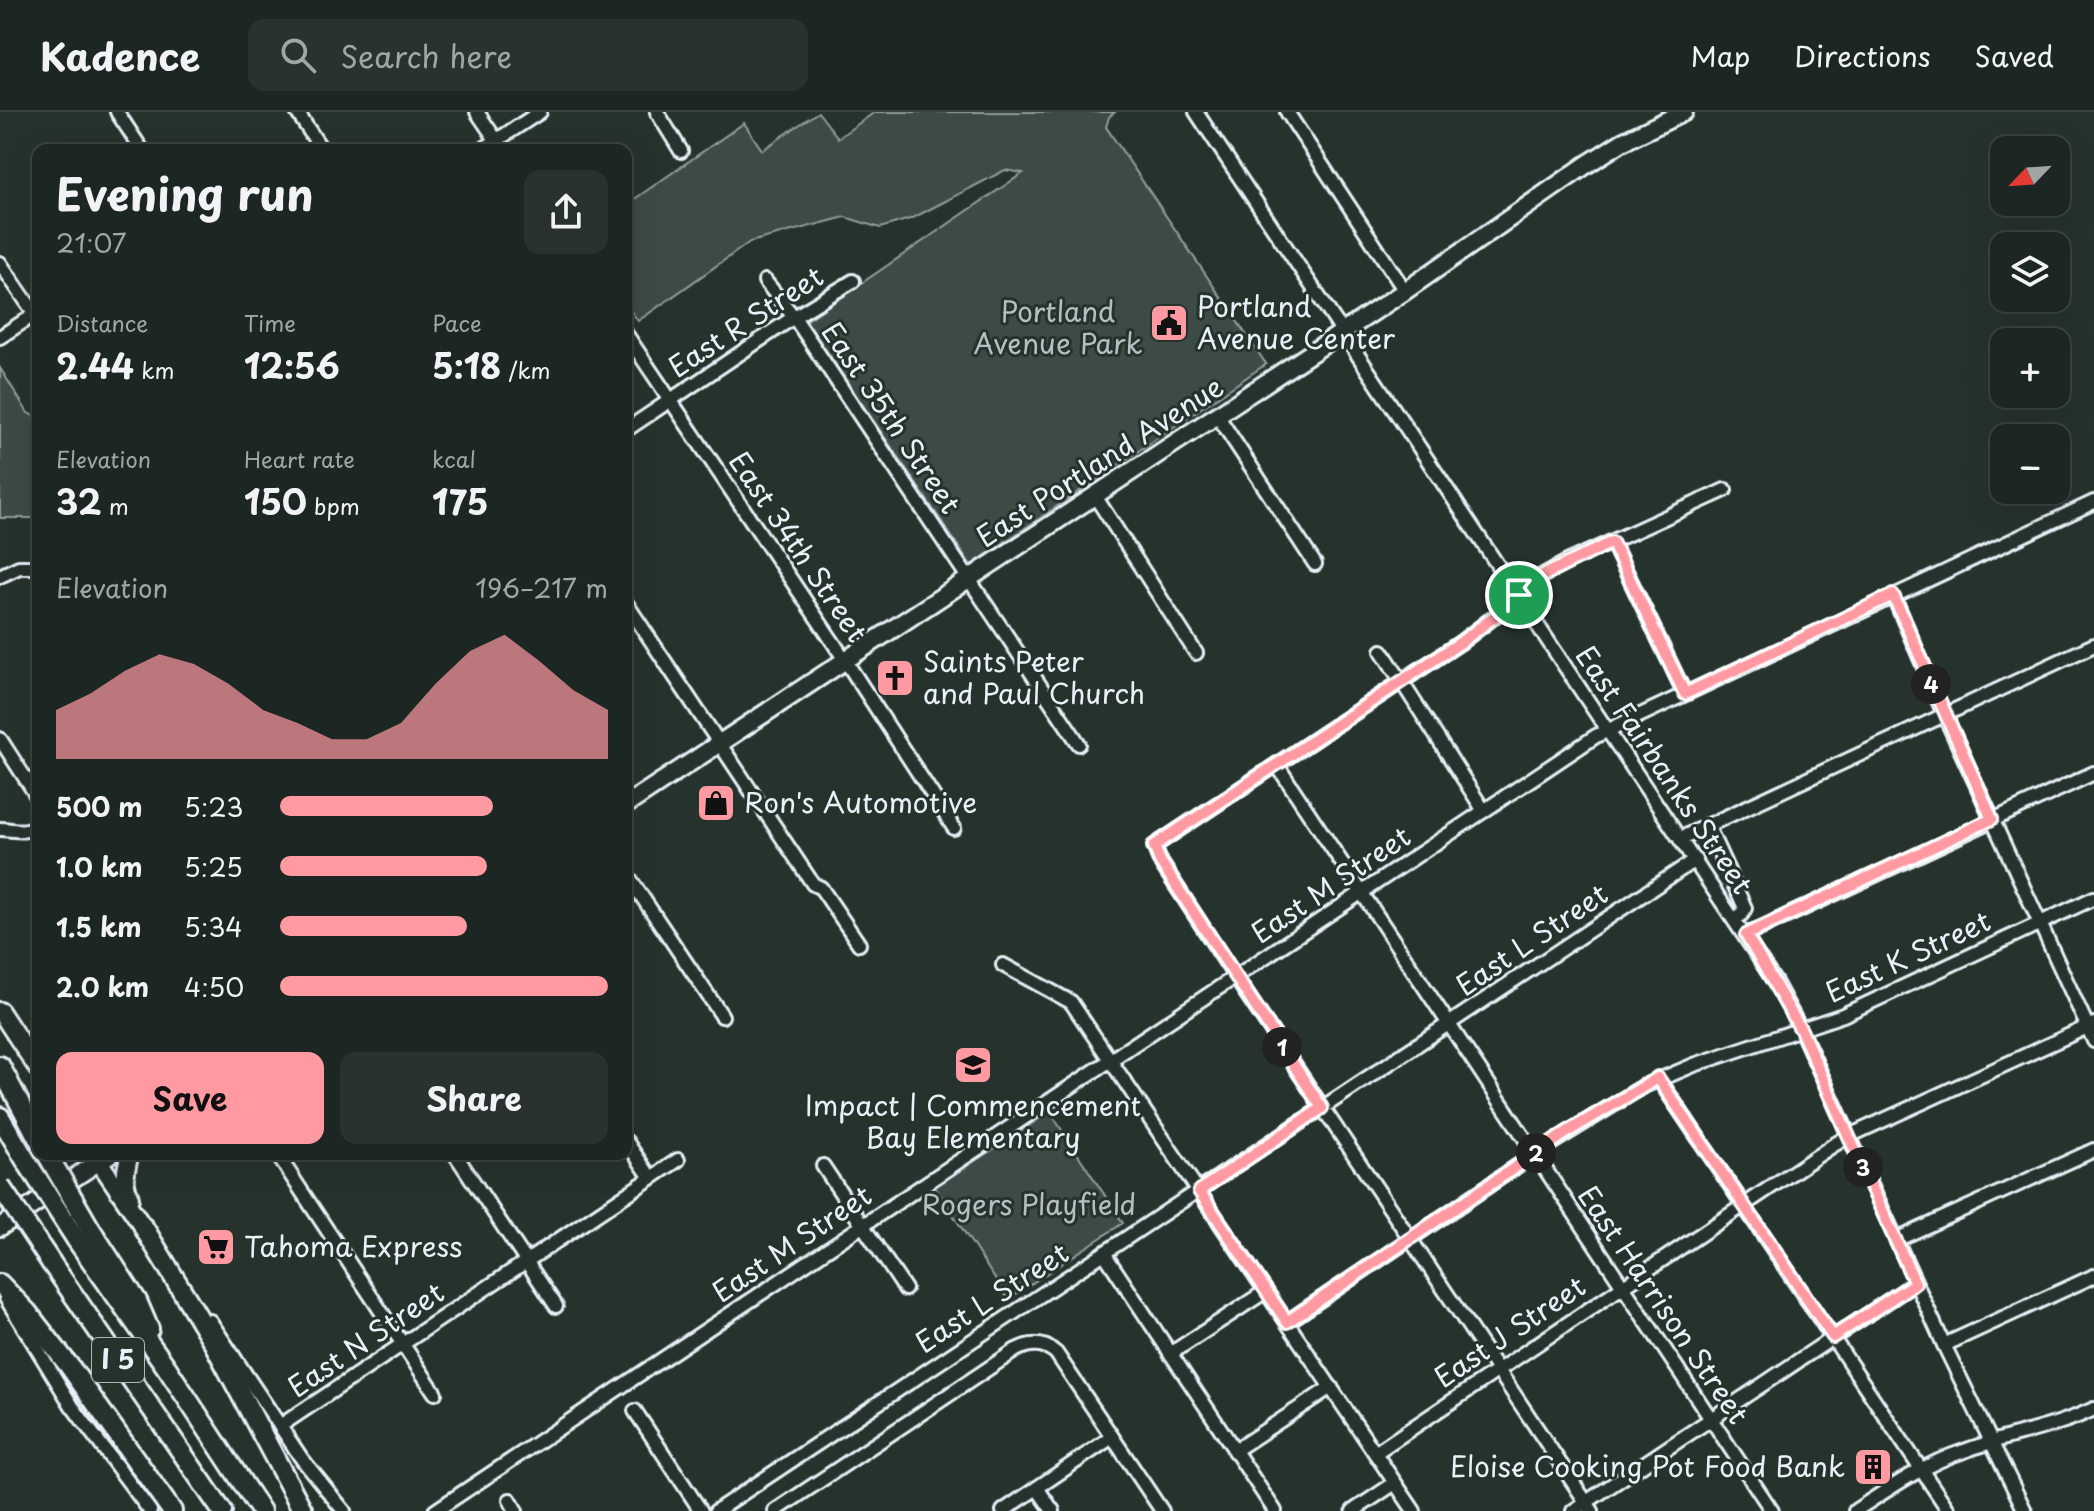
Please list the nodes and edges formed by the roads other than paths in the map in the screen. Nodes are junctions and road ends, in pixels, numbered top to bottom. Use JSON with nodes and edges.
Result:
{"nodes":[{"id":1,"x":117,"y":112,"type":"edge"},
{"id":2,"x":297,"y":112,"type":"edge"},
{"id":3,"x":477,"y":112,"type":"edge"},
{"id":4,"x":540,"y":112,"type":"edge"},
{"id":5,"x":657,"y":112,"type":"edge"},
{"id":6,"x":1196,"y":112,"type":"edge"},
{"id":7,"x":1287,"y":112,"type":"edge"},
{"id":8,"x":1684,"y":112,"type":"edge"},
{"id":9,"x":138,"y":144,"type":"edge"},
{"id":10,"x":318,"y":144,"type":"edge"},
{"id":11,"x":499,"y":144,"type":"edge"},
{"id":12,"x":502,"y":144,"type":"edge"},
{"id":13,"x":681,"y":151,"type":"dead end"},
{"id":14,"x":0,"y":263,"type":"edge"},
{"id":15,"x":765,"y":281,"type":"dead end"},
{"id":16,"x":853,"y":281,"type":"dead end"},
{"id":17,"x":1405,"y":291,"type":"junction"},
{"id":18,"x":32,"y":310,"type":"edge"},
{"id":19,"x":32,"y":316,"type":"edge"},
{"id":20,"x":794,"y":317,"type":"junction"},
{"id":21,"x":1344,"y":331,"type":"junction"},
{"id":22,"x":0,"y":337,"type":"edge"},
{"id":23,"x":632,"y":343,"type":"edge"},
{"id":24,"x":670,"y":400,"type":"junction"},
{"id":25,"x":1217,"y":415,"type":"junction"},
{"id":26,"x":632,"y":426,"type":"edge"},
{"id":27,"x":1725,"y":490,"type":"dead end"},
{"id":28,"x":1095,"y":496,"type":"junction"},
{"id":29,"x":2094,"y":502,"type":"edge"},
{"id":30,"x":1612,"y":542,"type":"junction"},
{"id":31,"x":1315,"y":564,"type":"dead end"},
{"id":32,"x":32,"y":567,"type":"edge"},
{"id":33,"x":0,"y":576,"type":"edge"},
{"id":34,"x":969,"y":579,"type":"junction"},
{"id":35,"x":1519,"y":595,"type":"junction"},
{"id":36,"x":1893,"y":595,"type":"junction"},
{"id":37,"x":632,"y":612,"type":"edge"},
{"id":38,"x":2094,"y":645,"type":"edge"},
{"id":39,"x":1382,"y":651,"type":"dead end"},
{"id":40,"x":1196,"y":653,"type":"dead end"},
{"id":41,"x":845,"y":660,"type":"junction"},
{"id":42,"x":1400,"y":683,"type":"junction"},
{"id":43,"x":1685,"y":694,"type":"junction"},
{"id":44,"x":1944,"y":714,"type":"junction"},
{"id":45,"x":1608,"y":730,"type":"junction"},
{"id":46,"x":0,"y":739,"type":"edge"},
{"id":47,"x":720,"y":743,"type":"junction"},
{"id":48,"x":1079,"y":744,"type":"dead end"},
{"id":49,"x":1277,"y":765,"type":"junction"},
{"id":50,"x":2094,"y":773,"type":"edge"},
{"id":51,"x":32,"y":789,"type":"edge"},
{"id":52,"x":632,"y":801,"type":"edge"},
{"id":53,"x":1484,"y":811,"type":"junction"},
{"id":54,"x":1992,"y":819,"type":"junction"},
{"id":55,"x":32,"y":823,"type":"edge"},
{"id":56,"x":1707,"y":825,"type":"junction"},
{"id":57,"x":954,"y":828,"type":"dead end"},
{"id":58,"x":6,"y":829,"type":"edge"},
{"id":59,"x":1681,"y":838,"type":"junction"},
{"id":60,"x":1695,"y":860,"type":"junction"},
{"id":61,"x":632,"y":882,"type":"edge"},
{"id":62,"x":1361,"y":894,"type":"junction"},
{"id":63,"x":2094,"y":898,"type":"edge"},
{"id":64,"x":1735,"y":919,"type":"junction"},
{"id":65,"x":2040,"y":923,"type":"junction"},
{"id":66,"x":1746,"y":935,"type":"junction"},
{"id":67,"x":859,"y":944,"type":"dead end"},
{"id":68,"x":1003,"y":965,"type":"dead end"},
{"id":69,"x":1236,"y":978,"type":"junction"},
{"id":70,"x":0,"y":1011,"type":"edge"},
{"id":71,"x":722,"y":1016,"type":"dead end"},
{"id":72,"x":1447,"y":1025,"type":"junction"},
{"id":73,"x":2091,"y":1026,"type":"edge"},
{"id":74,"x":1801,"y":1030,"type":"junction"},
{"id":75,"x":2094,"y":1041,"type":"edge"},
{"id":76,"x":32,"y":1060,"type":"edge"},
{"id":77,"x":1111,"y":1061,"type":"junction"},
{"id":78,"x":0,"y":1066,"type":"edge"},
{"id":79,"x":1658,"y":1078,"type":"junction"},
{"id":80,"x":1322,"y":1108,"type":"junction"},
{"id":81,"x":0,"y":1117,"type":"edge"},
{"id":82,"x":32,"y":1127,"type":"edge"},
{"id":83,"x":1849,"y":1136,"type":"junction"},
{"id":84,"x":632,"y":1150,"type":"edge"},
{"id":85,"x":2094,"y":1150,"type":"edge"},
{"id":86,"x":1534,"y":1155,"type":"junction"},
{"id":87,"x":50,"y":1160,"type":"edge"},
{"id":88,"x":95,"y":1160,"type":"edge"},
{"id":89,"x":103,"y":1160,"type":"edge"},
{"id":90,"x":128,"y":1160,"type":"edge"},
{"id":91,"x":281,"y":1160,"type":"edge"},
{"id":92,"x":459,"y":1160,"type":"edge"},
{"id":93,"x":678,"y":1160,"type":"dead end"},
{"id":94,"x":823,"y":1166,"type":"dead end"},
{"id":95,"x":651,"y":1178,"type":"junction"},
{"id":96,"x":0,"y":1186,"type":"edge"},
{"id":97,"x":1199,"y":1191,"type":"junction"},
{"id":98,"x":1744,"y":1205,"type":"junction"},
{"id":99,"x":140,"y":1222,"type":"junction"},
{"id":100,"x":862,"y":1225,"type":"junction"},
{"id":101,"x":0,"y":1227,"type":"edge"},
{"id":102,"x":83,"y":1234,"type":"junction"},
{"id":103,"x":1410,"y":1239,"type":"junction"},
{"id":104,"x":1896,"y":1240,"type":"junction"},
{"id":105,"x":1104,"y":1253,"type":"junction"},
{"id":106,"x":526,"y":1262,"type":"junction"},
{"id":107,"x":2094,"y":1276,"type":"edge"},
{"id":108,"x":1915,"y":1283,"type":"junction"},
{"id":109,"x":0,"y":1286,"type":"edge"},
{"id":110,"x":1621,"y":1287,"type":"junction"},
{"id":111,"x":905,"y":1289,"type":"dead end"},
{"id":112,"x":1266,"y":1291,"type":"junction"},
{"id":113,"x":556,"y":1306,"type":"dead end"},
{"id":114,"x":1287,"y":1322,"type":"junction"},
{"id":115,"x":1833,"y":1337,"type":"junction"},
{"id":116,"x":403,"y":1344,"type":"junction"},
{"id":117,"x":1944,"y":1345,"type":"junction"},
{"id":118,"x":1170,"y":1354,"type":"junction"},
{"id":119,"x":1497,"y":1370,"type":"junction"},
{"id":120,"x":1331,"y":1387,"type":"junction"},
{"id":121,"x":435,"y":1393,"type":"dead end"},
{"id":122,"x":2094,"y":1409,"type":"edge"},
{"id":123,"x":635,"y":1411,"type":"dead end"},
{"id":124,"x":1710,"y":1418,"type":"junction"},
{"id":125,"x":280,"y":1426,"type":"junction"},
{"id":126,"x":1112,"y":1437,"type":"junction"},
{"id":127,"x":1990,"y":1443,"type":"junction"},
{"id":128,"x":1234,"y":1451,"type":"junction"},
{"id":129,"x":1375,"y":1453,"type":"junction"},
{"id":130,"x":1921,"y":1469,"type":"junction"},
{"id":131,"x":1395,"y":1483,"type":"junction"},
{"id":132,"x":1037,"y":1488,"type":"junction"},
{"id":133,"x":1589,"y":1506,"type":"edge"},
{"id":134,"x":150,"y":1511,"type":"edge"},
{"id":135,"x":172,"y":1511,"type":"edge"},
{"id":136,"x":222,"y":1511,"type":"edge"},
{"id":137,"x":261,"y":1511,"type":"edge"},
{"id":138,"x":303,"y":1511,"type":"edge"},
{"id":139,"x":344,"y":1511,"type":"edge"},
{"id":140,"x":435,"y":1511,"type":"edge"},
{"id":141,"x":701,"y":1511,"type":"edge"},
{"id":142,"x":716,"y":1511,"type":"edge"},
{"id":143,"x":775,"y":1511,"type":"edge"},
{"id":144,"x":1003,"y":1511,"type":"edge"},
{"id":145,"x":1053,"y":1511,"type":"edge"},
{"id":146,"x":1162,"y":1511,"type":"edge"},
{"id":147,"x":1275,"y":1511,"type":"edge"},
{"id":148,"x":1353,"y":1511,"type":"edge"},
{"id":149,"x":1414,"y":1511,"type":"edge"},
{"id":150,"x":1573,"y":1511,"type":"edge"},
{"id":151,"x":1772,"y":1511,"type":"edge"},
{"id":152,"x":1855,"y":1511,"type":"edge"},
{"id":153,"x":1949,"y":1511,"type":"edge"},
{"id":154,"x":2025,"y":1511,"type":"edge"}],
"edges":[{"from":1,"to":9,"type":"street"},
{"from":2,"to":10,"type":"street"},
{"from":3,"to":11,"type":"street"},
{"from":4,"to":12,"type":"street"},
{"from":5,"to":13,"type":"street"},
{"from":6,"to":21,"type":"street","name":"East Fairbanks Street"},
{"from":7,"to":17,"type":"street"},
{"from":8,"to":17,"type":"main road","name":"East Portland Avenue"},
{"from":14,"to":18,"type":"street"},
{"from":15,"to":20,"type":"street","name":"East 35th Street"},
{"from":16,"to":20,"type":"street","name":"East R Street"},
{"from":17,"to":21,"type":"main road","name":"East Portland Avenue"},
{"from":19,"to":22,"type":"street"},
{"from":20,"to":24,"type":"street","name":"East R Street"},
{"from":20,"to":34,"type":"street","name":"East 35th Street"},
{"from":21,"to":25,"type":"main road","name":"East Portland Avenue"},
{"from":21,"to":35,"type":"street","name":"East Fairbanks Street"},
{"from":23,"to":24,"type":"street","name":"East 34th Street"},
{"from":24,"to":26,"type":"street","name":"East R Street"},
{"from":24,"to":41,"type":"street","name":"East 34th Street"},
{"from":25,"to":28,"type":"main road","name":"East Portland Avenue"},
{"from":25,"to":31,"type":"street"},
{"from":27,"to":30,"type":"street"},
{"from":28,"to":34,"type":"main road","name":"East Portland Avenue"},
{"from":28,"to":40,"type":"street"},
{"from":29,"to":36,"type":"street","name":"East M Street"},
{"from":30,"to":35,"type":"street"},
{"from":30,"to":43,"type":"street"},
{"from":32,"to":33,"type":"street"},
{"from":34,"to":41,"type":"main road","name":"East Portland Avenue"},
{"from":34,"to":48,"type":"street","name":"East 35th Street"},
{"from":35,"to":42,"type":"street"},
{"from":35,"to":45,"type":"street","name":"East Fairbanks Street"},
{"from":36,"to":43,"type":"street","name":"East M Street"},
{"from":36,"to":44,"type":"street"},
{"from":37,"to":47,"type":"street"},
{"from":38,"to":44,"type":"street"},
{"from":39,"to":42,"type":"street"},
{"from":41,"to":47,"type":"main road","name":"East Portland Avenue"},
{"from":41,"to":57,"type":"street","name":"East 34th Street"},
{"from":42,"to":49,"type":"street"},
{"from":42,"to":53,"type":"street"},
{"from":43,"to":45,"type":"street","name":"East M Street"},
{"from":44,"to":54,"type":"street"},
{"from":44,"to":56,"type":"street"},
{"from":45,"to":53,"type":"street","name":"East M Street"},
{"from":45,"to":59,"type":"street","name":"East Fairbanks Street"},
{"from":46,"to":51,"type":"street"},
{"from":47,"to":52,"type":"main road","name":"East Portland Avenue"},
{"from":47,"to":67,"type":"street"},
{"from":49,"to":62,"type":"street","name":"East Harrison Street"},
{"from":49,"to":69,"type":"street"},
{"from":50,"to":54,"type":"street"},
{"from":53,"to":62,"type":"street","name":"East M Street"},
{"from":54,"to":65,"type":"street"},
{"from":54,"to":66,"type":"street"},
{"from":55,"to":58,"type":"street"},
{"from":56,"to":59,"type":"street"},
{"from":56,"to":64,"type":"street"},
{"from":59,"to":60,"type":"street","name":"East Fairbanks Street"},
{"from":60,"to":64,"type":"street","name":"East Fairbanks Street"},
{"from":60,"to":72,"type":"street","name":"East L Street"},
{"from":61,"to":71,"type":"street"},
{"from":62,"to":69,"type":"street","name":"East M Street"},
{"from":62,"to":72,"type":"street","name":"East Harrison Street"},
{"from":63,"to":65,"type":"street","name":"East K Street"},
{"from":64,"to":66,"type":"street","name":"East Fairbanks Street"},
{"from":65,"to":73,"type":"street"},
{"from":65,"to":74,"type":"street","name":"East K Street"},
{"from":66,"to":74,"type":"street","name":"East Fairbanks Street"},
{"from":68,"to":77,"type":"street"},
{"from":69,"to":77,"type":"street","name":"East M Street"},
{"from":69,"to":80,"type":"street"},
{"from":70,"to":76,"type":"main road"},
{"from":72,"to":80,"type":"street","name":"East L Street"},
{"from":72,"to":86,"type":"street","name":"East Harrison Street"},
{"from":73,"to":75,"type":"street"},
{"from":73,"to":83,"type":"street","name":"East J Street"},
{"from":74,"to":79,"type":"street","name":"East K Street"},
{"from":74,"to":83,"type":"street","name":"East Fairbanks Street"},
{"from":77,"to":97,"type":"street"},
{"from":77,"to":100,"type":"street","name":"East M Street"},
{"from":78,"to":82,"type":"highway"},
{"from":79,"to":86,"type":"street","name":"East K Street"},
{"from":79,"to":98,"type":"street"},
{"from":80,"to":97,"type":"street","name":"East L Street"},
{"from":80,"to":103,"type":"street"},
{"from":81,"to":102,"type":"highway","number":"I 5","bridge":true},
{"from":83,"to":98,"type":"street","name":"East J Street"},
{"from":83,"to":104,"type":"street","name":"East Fairbanks Street"},
{"from":84,"to":95,"type":"street"},
{"from":85,"to":104,"type":"street"},
{"from":86,"to":103,"type":"street","name":"East K Street"},
{"from":86,"to":110,"type":"street","name":"East Harrison Street"},
{"from":87,"to":102,"type":"highway","bridge":true},
{"from":88,"to":101,"type":"main road"},
{"from":89,"to":99,"type":"main road"},
{"from":90,"to":99,"type":"main road"},
{"from":91,"to":116,"type":"street"},
{"from":92,"to":106,"type":"street"},
{"from":93,"to":95,"type":"street","name":"East N Street"},
{"from":94,"to":100,"type":"street"},
{"from":95,"to":106,"type":"street","name":"East N Street"},
{"from":96,"to":136,"type":"highway","number":"I 5","bridge":true},
{"from":97,"to":105,"type":"street","name":"East L Street"},
{"from":97,"to":112,"type":"street"},
{"from":98,"to":110,"type":"street","name":"East J Street"},
{"from":98,"to":115,"type":"street"},
{"from":99,"to":125,"type":"street"},
{"from":99,"to":138,"type":"highway"},
{"from":100,"to":111,"type":"street"},
{"from":100,"to":140,"type":"street","name":"East M Street"},
{"from":102,"to":137,"type":"highway","number":"I 5"},
{"from":103,"to":114,"type":"street","name":"East K Street"},
{"from":103,"to":119,"type":"street"},
{"from":104,"to":108,"type":"street","name":"East Fairbanks Street"},
{"from":105,"to":118,"type":"street"},
{"from":105,"to":142,"type":"street","name":"East L Street"},
{"from":106,"to":113,"type":"street"},
{"from":106,"to":116,"type":"street","name":"East N Street"},
{"from":107,"to":117,"type":"street"},
{"from":108,"to":115,"type":"street"},
{"from":108,"to":117,"type":"street","name":"East Fairbanks Street"},
{"from":109,"to":134,"type":"street"},
{"from":109,"to":135,"type":"highway"},
{"from":110,"to":119,"type":"street","name":"East J Street"},
{"from":110,"to":124,"type":"street","name":"East Harrison Street"},
{"from":112,"to":114,"type":"street"},
{"from":112,"to":118,"type":"street"},
{"from":114,"to":120,"type":"street"},
{"from":115,"to":124,"type":"street"},
{"from":115,"to":130,"type":"street"},
{"from":116,"to":121,"type":"street"},
{"from":116,"to":125,"type":"street","name":"East N Street"},
{"from":117,"to":127,"type":"street","name":"East Fairbanks Street"},
{"from":118,"to":128,"type":"street"},
{"from":119,"to":129,"type":"street","name":"East J Street"},
{"from":119,"to":133,"type":"street"},
{"from":120,"to":128,"type":"street"},
{"from":120,"to":129,"type":"street"},
{"from":122,"to":127,"type":"street"},
{"from":123,"to":141,"type":"street"},
{"from":124,"to":133,"type":"street"},
{"from":124,"to":151,"type":"street","name":"East Harrison Street"},
{"from":125,"to":139,"type":"street"},
{"from":126,"to":132,"type":"street"},
{"from":126,"to":143,"type":"street"},
{"from":126,"to":146,"type":"street"},
{"from":127,"to":130,"type":"street"},
{"from":127,"to":154,"type":"street","name":"East Fairbanks Street"},
{"from":128,"to":147,"type":"street"},
{"from":129,"to":131,"type":"street"},
{"from":130,"to":152,"type":"street"},
{"from":130,"to":153,"type":"street"},
{"from":131,"to":148,"type":"street"},
{"from":131,"to":149,"type":"street"},
{"from":132,"to":144,"type":"street"},
{"from":132,"to":145,"type":"street"},
{"from":133,"to":150,"type":"street"}]}
